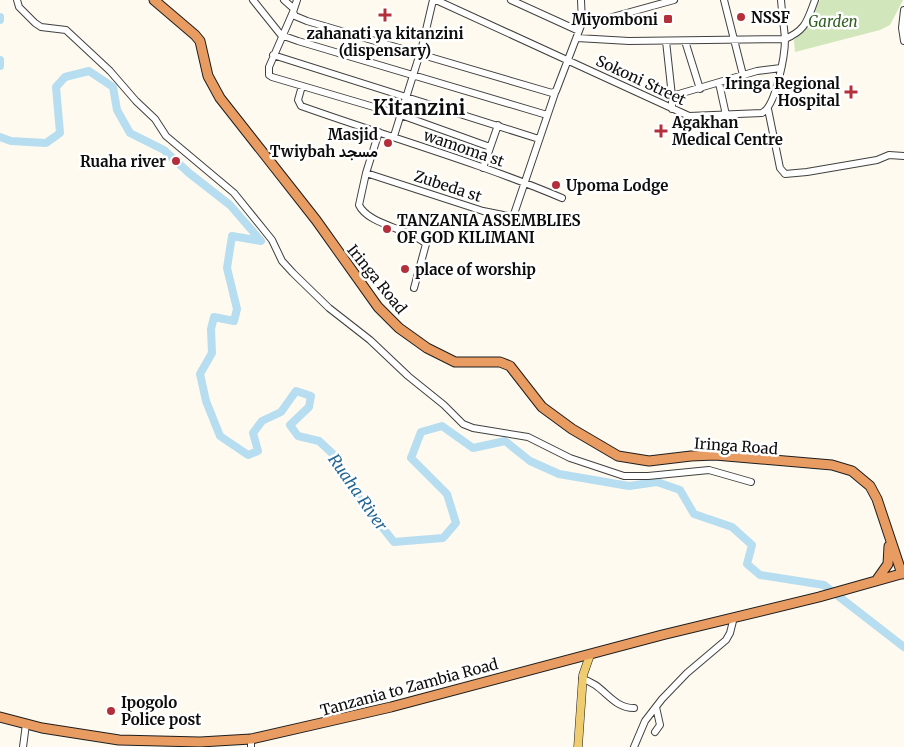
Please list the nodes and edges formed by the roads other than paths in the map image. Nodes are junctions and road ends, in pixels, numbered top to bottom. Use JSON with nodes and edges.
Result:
{"nodes":[{"id":1,"x":17,"y":0,"type":"edge"},
{"id":2,"x":154,"y":0,"type":"edge"},
{"id":3,"x":253,"y":0,"type":"edge"},
{"id":4,"x":284,"y":0,"type":"edge"},
{"id":5,"x":297,"y":0,"type":"edge"},
{"id":6,"x":435,"y":0,"type":"edge"},
{"id":7,"x":511,"y":0,"type":"edge"},
{"id":8,"x":581,"y":0,"type":"edge"},
{"id":9,"x":674,"y":0,"type":"edge"},
{"id":10,"x":724,"y":0,"type":"edge"},
{"id":11,"x":781,"y":0,"type":"edge"},
{"id":12,"x":815,"y":0,"type":"edge"},
{"id":13,"x":293,"y":10,"type":"junction"},
{"id":14,"x":904,"y":10,"type":"edge"},
{"id":15,"x":582,"y":23,"type":"junction"},
{"id":16,"x":578,"y":34,"type":"junction"},
{"id":17,"x":281,"y":35,"type":"junction"},
{"id":18,"x":785,"y":39,"type":"junction"},
{"id":19,"x":685,"y":40,"type":"junction"},
{"id":20,"x":734,"y":40,"type":"junction"},
{"id":21,"x":666,"y":41,"type":"junction"},
{"id":22,"x":904,"y":41,"type":"edge"},
{"id":23,"x":419,"y":54,"type":"junction"},
{"id":24,"x":273,"y":55,"type":"junction"},
{"id":25,"x":566,"y":60,"type":"junction"},
{"id":26,"x":781,"y":68,"type":"junction"},
{"id":27,"x":413,"y":75,"type":"junction"},
{"id":28,"x":742,"y":75,"type":"junction"},
{"id":29,"x":719,"y":83,"type":"junction"},
{"id":30,"x":302,"y":86,"type":"junction"},
{"id":31,"x":700,"y":88,"type":"junction"},
{"id":32,"x":555,"y":93,"type":"junction"},
{"id":33,"x":406,"y":96,"type":"junction"},
{"id":34,"x":672,"y":96,"type":"junction"},
{"id":35,"x":672,"y":109,"type":"junction"},
{"id":36,"x":768,"y":109,"type":"junction"},
{"id":37,"x":547,"y":115,"type":"junction"},
{"id":38,"x":726,"y":115,"type":"junction"},
{"id":39,"x":401,"y":116,"type":"junction"},
{"id":40,"x":498,"y":125,"type":"junction"},
{"id":41,"x":379,"y":132,"type":"junction"},
{"id":42,"x":394,"y":136,"type":"junction"},
{"id":43,"x":539,"y":139,"type":"junction"},
{"id":44,"x":490,"y":148,"type":"junction"},
{"id":45,"x":904,"y":156,"type":"edge"},
{"id":46,"x":483,"y":168,"type":"junction"},
{"id":47,"x":366,"y":173,"type":"junction"},
{"id":48,"x":525,"y":183,"type":"junction"},
{"id":49,"x":562,"y":198,"type":"dead end"},
{"id":50,"x":414,"y":288,"type":"dead end"},
{"id":51,"x":751,"y":482,"type":"dead end"},
{"id":52,"x":893,"y":556,"type":"junction"},
{"id":53,"x":904,"y":564,"type":"edge"},
{"id":54,"x":900,"y":574,"type":"edge"},
{"id":55,"x":871,"y":583,"type":"junction"},
{"id":56,"x":734,"y":618,"type":"junction"},
{"id":57,"x":590,"y":655,"type":"junction"},
{"id":58,"x":582,"y":679,"type":"junction"},
{"id":59,"x":656,"y":707,"type":"junction"},
{"id":60,"x":634,"y":708,"type":"dead end"},
{"id":61,"x":0,"y":717,"type":"edge"},
{"id":62,"x":26,"y":724,"type":"junction"},
{"id":63,"x":655,"y":732,"type":"dead end"},
{"id":64,"x":251,"y":743,"type":"edge"},
{"id":65,"x":23,"y":747,"type":"edge"},
{"id":66,"x":578,"y":747,"type":"edge"},
{"id":67,"x":634,"y":747,"type":"edge"}],
"edges":[{"from":1,"to":51,"type":"street"},
{"from":2,"to":52,"type":"highway","name":"Iringa Road"},
{"from":3,"to":17,"type":"street"},
{"from":4,"to":13,"type":"street"},
{"from":5,"to":13,"type":"street"},
{"from":6,"to":23,"type":"street"},
{"from":6,"to":25,"type":"street","name":"Sokoni Street"},
{"from":7,"to":16,"type":"street"},
{"from":8,"to":15,"type":"street"},
{"from":9,"to":15,"type":"street"},
{"from":10,"to":20,"type":"street"},
{"from":11,"to":18,"type":"street"},
{"from":12,"to":18,"type":"street"},
{"from":13,"to":17,"type":"street"},
{"from":13,"to":23,"type":"street"},
{"from":14,"to":22,"type":"street"},
{"from":15,"to":16,"type":"street","name":"Zubeda st"},
{"from":16,"to":21,"type":"street"},
{"from":16,"to":25,"type":"street","name":"Zubeda st"},
{"from":17,"to":24,"type":"street"},
{"from":17,"to":27,"type":"street"},
{"from":18,"to":20,"type":"street"},
{"from":18,"to":26,"type":"street"},
{"from":19,"to":20,"type":"street"},
{"from":19,"to":21,"type":"street"},
{"from":19,"to":31,"type":"street"},
{"from":20,"to":28,"type":"street"},
{"from":21,"to":34,"type":"street"},
{"from":23,"to":27,"type":"street"},
{"from":23,"to":32,"type":"street"},
{"from":24,"to":30,"type":"street"},
{"from":24,"to":33,"type":"street"},
{"from":25,"to":32,"type":"street","name":"Zubeda st"},
{"from":25,"to":35,"type":"street","name":"Sokoni Street"},
{"from":26,"to":28,"type":"street"},
{"from":26,"to":36,"type":"street"},
{"from":27,"to":33,"type":"street"},
{"from":27,"to":37,"type":"street"},
{"from":28,"to":29,"type":"street"},
{"from":29,"to":31,"type":"street"},
{"from":29,"to":38,"type":"street"},
{"from":30,"to":39,"type":"street"},
{"from":30,"to":41,"type":"street","name":"wamoma st"},
{"from":31,"to":34,"type":"street"},
{"from":32,"to":37,"type":"street","name":"Zubeda st"},
{"from":33,"to":39,"type":"street"},
{"from":33,"to":40,"type":"street"},
{"from":34,"to":35,"type":"street"},
{"from":35,"to":38,"type":"street","name":"Sokoni Street"},
{"from":36,"to":38,"type":"street","name":"Sokoni Street"},
{"from":36,"to":45,"type":"street"},
{"from":37,"to":43,"type":"street","name":"Zubeda st"},
{"from":39,"to":42,"type":"street"},
{"from":39,"to":44,"type":"street"},
{"from":40,"to":43,"type":"street"},
{"from":40,"to":44,"type":"street"},
{"from":41,"to":42,"type":"street","name":"wamoma st"},
{"from":41,"to":47,"type":"street"},
{"from":42,"to":46,"type":"street","name":"wamoma st"},
{"from":43,"to":48,"type":"street","name":"Zubeda st"},
{"from":44,"to":46,"type":"street"},
{"from":46,"to":48,"type":"street","name":"wamoma st"},
{"from":47,"to":48,"type":"street","name":"Zubeda st"},
{"from":47,"to":50,"type":"street"},
{"from":48,"to":49,"type":"street","name":"wamoma st"},
{"from":52,"to":53,"type":"highway"},
{"from":52,"to":54,"type":"highway"},
{"from":52,"to":55,"type":"highway"},
{"from":54,"to":55,"type":"highway","name":"Tanzania to Zambia Road"},
{"from":55,"to":56,"type":"highway","name":"Tanzania to Zambia Road"},
{"from":56,"to":57,"type":"highway","name":"Tanzania to Zambia Road"},
{"from":56,"to":59,"type":"street"},
{"from":57,"to":58,"type":"main road"},
{"from":57,"to":64,"type":"highway","name":"Tanzania to Zambia Road"},
{"from":58,"to":60,"type":"street"},
{"from":58,"to":66,"type":"main road"},
{"from":59,"to":63,"type":"street"},
{"from":59,"to":67,"type":"street"},
{"from":61,"to":62,"type":"highway","name":"Tanzania to Zambia Road"},
{"from":62,"to":64,"type":"highway","name":"Tanzania to Zambia Road"},
{"from":62,"to":65,"type":"street"}]}
